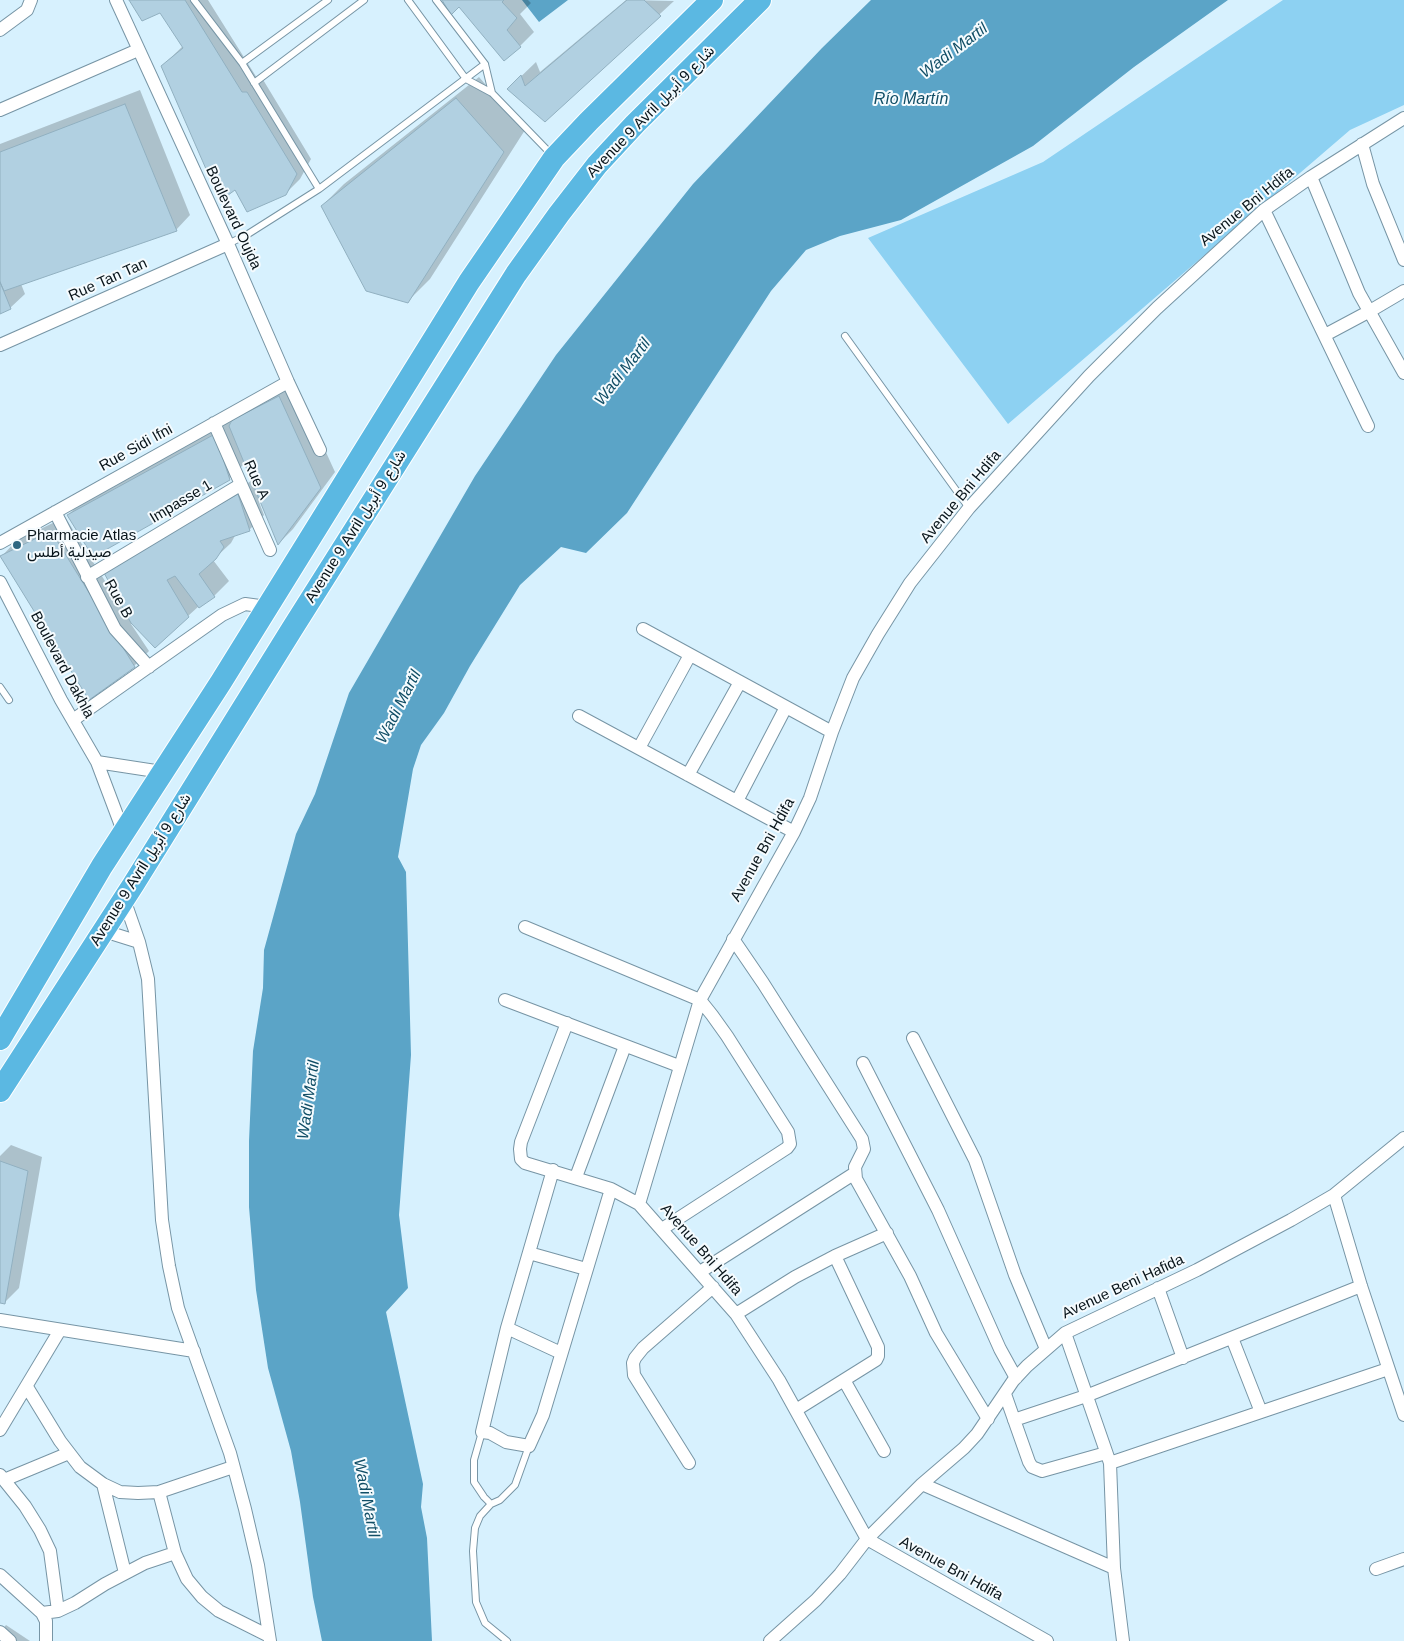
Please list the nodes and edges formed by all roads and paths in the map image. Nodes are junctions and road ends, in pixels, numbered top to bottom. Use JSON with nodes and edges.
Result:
{"nodes":[{"id":1,"x":31,"y":0,"type":"edge"},
{"id":2,"x":116,"y":0,"type":"edge"},
{"id":3,"x":194,"y":0,"type":"edge"},
{"id":4,"x":328,"y":0,"type":"edge"},
{"id":5,"x":364,"y":0,"type":"edge"},
{"id":6,"x":408,"y":0,"type":"edge"},
{"id":7,"x":436,"y":0,"type":"edge"},
{"id":8,"x":712,"y":0,"type":"edge"},
{"id":9,"x":760,"y":0,"type":"edge"},
{"id":10,"x":0,"y":30,"type":"edge"},
{"id":11,"x":138,"y":50,"type":"junction"},
{"id":12,"x":242,"y":63,"type":"junction"},
{"id":13,"x":485,"y":64,"type":"junction"},
{"id":14,"x":466,"y":79,"type":"junction"},
{"id":15,"x":254,"y":83,"type":"junction"},
{"id":16,"x":492,"y":93,"type":"junction"},
{"id":17,"x":0,"y":110,"type":"edge"},
{"id":18,"x":1404,"y":118,"type":"edge"},
{"id":19,"x":1362,"y":144,"type":"junction"},
{"id":20,"x":554,"y":158,"type":"junction"},
{"id":21,"x":1311,"y":177,"type":"junction"},
{"id":22,"x":319,"y":190,"type":"junction"},
{"id":23,"x":1264,"y":210,"type":"junction"},
{"id":24,"x":228,"y":244,"type":"junction"},
{"id":25,"x":1404,"y":260,"type":"edge"},
{"id":26,"x":1404,"y":291,"type":"edge"},
{"id":27,"x":1370,"y":312,"type":"junction"},
{"id":28,"x":1325,"y":335,"type":"junction"},
{"id":29,"x":845,"y":336,"type":"dead end"},
{"id":30,"x":0,"y":345,"type":"edge"},
{"id":31,"x":1404,"y":373,"type":"edge"},
{"id":32,"x":288,"y":382,"type":"junction"},
{"id":33,"x":214,"y":424,"type":"junction"},
{"id":34,"x":1368,"y":426,"type":"dead end"},
{"id":35,"x":320,"y":450,"type":"dead end"},
{"id":36,"x":240,"y":485,"type":"junction"},
{"id":37,"x":969,"y":508,"type":"junction"},
{"id":38,"x":55,"y":512,"type":"junction"},
{"id":39,"x":0,"y":543,"type":"edge"},
{"id":40,"x":270,"y":550,"type":"dead end"},
{"id":41,"x":88,"y":577,"type":"junction"},
{"id":42,"x":0,"y":582,"type":"edge"},
{"id":43,"x":267,"y":607,"type":"junction"},
{"id":44,"x":643,"y":629,"type":"dead end"},
{"id":45,"x":690,"y":655,"type":"junction"},
{"id":46,"x":148,"y":667,"type":"junction"},
{"id":47,"x":740,"y":682,"type":"junction"},
{"id":48,"x":0,"y":687,"type":"edge"},
{"id":49,"x":9,"y":700,"type":"dead end"},
{"id":50,"x":786,"y":707,"type":"junction"},
{"id":51,"x":579,"y":716,"type":"dead end"},
{"id":52,"x":73,"y":720,"type":"junction"},
{"id":53,"x":832,"y":732,"type":"junction"},
{"id":54,"x":639,"y":748,"type":"junction"},
{"id":55,"x":97,"y":762,"type":"junction"},
{"id":56,"x":162,"y":772,"type":"junction"},
{"id":57,"x":688,"y":774,"type":"junction"},
{"id":58,"x":737,"y":801,"type":"junction"},
{"id":59,"x":123,"y":831,"type":"junction"},
{"id":60,"x":794,"y":832,"type":"junction"},
{"id":61,"x":124,"y":899,"type":"junction"},
{"id":62,"x":525,"y":927,"type":"dead end"},
{"id":63,"x":104,"y":931,"type":"junction"},
{"id":64,"x":733,"y":939,"type":"junction"},
{"id":65,"x":139,"y":942,"type":"junction"},
{"id":66,"x":505,"y":1000,"type":"dead end"},
{"id":67,"x":700,"y":1000,"type":"junction"},
{"id":68,"x":567,"y":1023,"type":"junction"},
{"id":69,"x":0,"y":1038,"type":"edge"},
{"id":70,"x":913,"y":1038,"type":"dead end"},
{"id":71,"x":625,"y":1046,"type":"junction"},
{"id":72,"x":864,"y":1063,"type":"dead end"},
{"id":73,"x":679,"y":1066,"type":"junction"},
{"id":74,"x":0,"y":1091,"type":"edge"},
{"id":75,"x":1404,"y":1138,"type":"edge"},
{"id":76,"x":553,"y":1170,"type":"junction"},
{"id":77,"x":855,"y":1173,"type":"junction"},
{"id":78,"x":576,"y":1177,"type":"junction"},
{"id":79,"x":611,"y":1189,"type":"junction"},
{"id":80,"x":1334,"y":1195,"type":"junction"},
{"id":81,"x":639,"y":1204,"type":"junction"},
{"id":82,"x":662,"y":1229,"type":"junction"},
{"id":83,"x":887,"y":1233,"type":"junction"},
{"id":84,"x":529,"y":1253,"type":"junction"},
{"id":85,"x":835,"y":1256,"type":"junction"},
{"id":86,"x":586,"y":1270,"type":"junction"},
{"id":87,"x":700,"y":1272,"type":"junction"},
{"id":88,"x":1362,"y":1286,"type":"junction"},
{"id":89,"x":713,"y":1287,"type":"junction"},
{"id":90,"x":1158,"y":1288,"type":"junction"},
{"id":91,"x":736,"y":1314,"type":"junction"},
{"id":92,"x":0,"y":1320,"type":"edge"},
{"id":93,"x":507,"y":1328,"type":"junction"},
{"id":94,"x":60,"y":1330,"type":"junction"},
{"id":95,"x":1064,"y":1333,"type":"junction"},
{"id":96,"x":1232,"y":1338,"type":"junction"},
{"id":97,"x":1046,"y":1349,"type":"junction"},
{"id":98,"x":194,"y":1351,"type":"junction"},
{"id":99,"x":561,"y":1353,"type":"junction"},
{"id":100,"x":1183,"y":1358,"type":"junction"},
{"id":101,"x":1388,"y":1369,"type":"junction"},
{"id":102,"x":1016,"y":1378,"type":"junction"},
{"id":103,"x":844,"y":1380,"type":"junction"},
{"id":104,"x":27,"y":1387,"type":"junction"},
{"id":105,"x":1005,"y":1394,"type":"junction"},
{"id":106,"x":1086,"y":1396,"type":"junction"},
{"id":107,"x":796,"y":1410,"type":"junction"},
{"id":108,"x":1261,"y":1412,"type":"junction"},
{"id":109,"x":1404,"y":1415,"type":"edge"},
{"id":110,"x":988,"y":1419,"type":"junction"},
{"id":111,"x":1014,"y":1420,"type":"junction"},
{"id":112,"x":0,"y":1430,"type":"edge"},
{"id":113,"x":482,"y":1432,"type":"junction"},
{"id":114,"x":529,"y":1446,"type":"junction"},
{"id":115,"x":884,"y":1450,"type":"dead end"},
{"id":116,"x":69,"y":1453,"type":"junction"},
{"id":117,"x":1108,"y":1458,"type":"junction"},
{"id":118,"x":689,"y":1463,"type":"dead end"},
{"id":119,"x":233,"y":1467,"type":"junction"},
{"id":120,"x":2,"y":1478,"type":"edge"},
{"id":121,"x":103,"y":1484,"type":"junction"},
{"id":122,"x":922,"y":1484,"type":"junction"},
{"id":123,"x":159,"y":1492,"type":"junction"},
{"id":124,"x":491,"y":1504,"type":"junction"},
{"id":125,"x":867,"y":1539,"type":"junction"},
{"id":126,"x":175,"y":1553,"type":"junction"},
{"id":127,"x":1404,"y":1559,"type":"edge"},
{"id":128,"x":1114,"y":1568,"type":"junction"},
{"id":129,"x":1376,"y":1569,"type":"dead end"},
{"id":130,"x":126,"y":1572,"type":"junction"},
{"id":131,"x":0,"y":1575,"type":"edge"},
{"id":132,"x":58,"y":1611,"type":"junction"},
{"id":133,"x":42,"y":1613,"type":"junction"},
{"id":134,"x":0,"y":1632,"type":"edge"},
{"id":135,"x":269,"y":1638,"type":"edge"},
{"id":136,"x":10,"y":1641,"type":"edge"},
{"id":137,"x":46,"y":1641,"type":"edge"},
{"id":138,"x":507,"y":1641,"type":"edge"},
{"id":139,"x":770,"y":1641,"type":"edge"},
{"id":140,"x":1047,"y":1641,"type":"edge"},
{"id":141,"x":1123,"y":1641,"type":"edge"}],
"edges":[{"from":1,"to":10,"type":"street"},
{"from":2,"to":11,"type":"street","name":"Boulevard Oujda"},
{"from":3,"to":12,"type":"lane"},
{"from":4,"to":12,"type":"lane"},
{"from":5,"to":15,"type":"lane"},
{"from":6,"to":14,"type":"lane"},
{"from":7,"to":13,"type":"lane"},
{"from":8,"to":20,"type":"highway"},
{"from":9,"to":61,"type":"highway","name":"Avenue 9 Avril شارع 9 أبريل"},
{"from":11,"to":17,"type":"street"},
{"from":11,"to":24,"type":"street","name":"Boulevard Oujda"},
{"from":12,"to":15,"type":"lane"},
{"from":13,"to":14,"type":"lane"},
{"from":13,"to":16,"type":"lane"},
{"from":14,"to":16,"type":"lane"},
{"from":14,"to":22,"type":"lane"},
{"from":15,"to":22,"type":"lane"},
{"from":16,"to":20,"type":"lane"},
{"from":18,"to":19,"type":"street","name":"Avenue Bni Hdifa"},
{"from":19,"to":21,"type":"street","name":"Avenue Bni Hdifa"},
{"from":19,"to":25,"type":"street"},
{"from":20,"to":43,"type":"highway"},
{"from":21,"to":23,"type":"street","name":"Avenue Bni Hdifa"},
{"from":21,"to":27,"type":"street"},
{"from":22,"to":24,"type":"lane"},
{"from":23,"to":28,"type":"street"},
{"from":23,"to":37,"type":"street","name":"Avenue Bni Hdifa"},
{"from":24,"to":30,"type":"street","name":"Rue Tan Tan"},
{"from":24,"to":32,"type":"street","name":"Boulevard Oujda"},
{"from":26,"to":27,"type":"street"},
{"from":27,"to":28,"type":"street"},
{"from":27,"to":31,"type":"street"},
{"from":28,"to":34,"type":"street"},
{"from":29,"to":37,"type":"lane"},
{"from":32,"to":33,"type":"street","name":"Rue Sidi Ifni"},
{"from":32,"to":35,"type":"street","name":"Boulevard Oujda"},
{"from":33,"to":36,"type":"street","name":"Rue A"},
{"from":33,"to":38,"type":"street","name":"Rue Sidi Ifni"},
{"from":36,"to":40,"type":"street","name":"Rue A"},
{"from":36,"to":41,"type":"street","name":"Impasse 1"},
{"from":37,"to":53,"type":"street","name":"Avenue Bni Hdifa"},
{"from":38,"to":39,"type":"street","name":"Rue Sidi Ifni"},
{"from":38,"to":41,"type":"street","name":"Rue B"},
{"from":41,"to":46,"type":"street","name":"Rue B"},
{"from":42,"to":52,"type":"street","name":"Boulevard Dakhla"},
{"from":43,"to":46,"type":"street"},
{"from":43,"to":56,"type":"highway"},
{"from":44,"to":45,"type":"street"},
{"from":45,"to":47,"type":"street"},
{"from":45,"to":54,"type":"street"},
{"from":46,"to":52,"type":"street"},
{"from":47,"to":50,"type":"street"},
{"from":47,"to":57,"type":"street"},
{"from":48,"to":49,"type":"lane"},
{"from":50,"to":53,"type":"street"},
{"from":50,"to":58,"type":"street"},
{"from":51,"to":54,"type":"street"},
{"from":52,"to":55,"type":"street","name":"Boulevard Dakhla"},
{"from":53,"to":60,"type":"street","name":"Avenue Bni Hdifa"},
{"from":54,"to":57,"type":"street"},
{"from":55,"to":56,"type":"street"},
{"from":55,"to":59,"type":"street","name":"Boulevard Dakhla"},
{"from":56,"to":59,"type":"highway"},
{"from":57,"to":58,"type":"street"},
{"from":58,"to":60,"type":"street"},
{"from":59,"to":69,"type":"highway"},
{"from":60,"to":64,"type":"street","name":"Avenue Bni Hdifa"},
{"from":61,"to":63,"type":"highway","name":"Avenue 9 Avril شارع 9 أبريل"},
{"from":61,"to":65,"type":"street"},
{"from":62,"to":67,"type":"street"},
{"from":63,"to":65,"type":"street"},
{"from":63,"to":74,"type":"highway","name":"Avenue 9 Avril شارع 9 أبريل"},
{"from":64,"to":67,"type":"street","name":"Avenue Bni Hdifa"},
{"from":64,"to":77,"type":"street"},
{"from":65,"to":98,"type":"street"},
{"from":66,"to":68,"type":"street"},
{"from":67,"to":73,"type":"street","name":"Avenue Bni Hdifa"},
{"from":67,"to":82,"type":"street"},
{"from":68,"to":71,"type":"street"},
{"from":68,"to":76,"type":"street"},
{"from":70,"to":97,"type":"street"},
{"from":71,"to":73,"type":"street"},
{"from":71,"to":78,"type":"street"},
{"from":72,"to":102,"type":"street"},
{"from":73,"to":81,"type":"street","name":"Avenue Bni Hdifa"},
{"from":75,"to":80,"type":"street","name":"Avenue Beni Hafida"},
{"from":76,"to":78,"type":"street"},
{"from":76,"to":84,"type":"street"},
{"from":77,"to":83,"type":"street"},
{"from":77,"to":87,"type":"street"},
{"from":78,"to":79,"type":"street"},
{"from":79,"to":81,"type":"street"},
{"from":79,"to":86,"type":"street"},
{"from":80,"to":88,"type":"street"},
{"from":80,"to":90,"type":"street","name":"Avenue Beni Hafida"},
{"from":81,"to":82,"type":"street","name":"Avenue Bni Hdifa"},
{"from":82,"to":87,"type":"street","name":"Avenue Bni Hdifa"},
{"from":83,"to":85,"type":"street"},
{"from":83,"to":110,"type":"street"},
{"from":84,"to":86,"type":"street"},
{"from":84,"to":93,"type":"street"},
{"from":85,"to":91,"type":"street"},
{"from":85,"to":103,"type":"street"},
{"from":86,"to":99,"type":"street"},
{"from":87,"to":89,"type":"street","name":"Avenue Bni Hdifa"},
{"from":88,"to":96,"type":"street"},
{"from":88,"to":101,"type":"street"},
{"from":89,"to":91,"type":"street","name":"Avenue Bni Hdifa"},
{"from":89,"to":118,"type":"street"},
{"from":90,"to":95,"type":"street","name":"Avenue Beni Hafida"},
{"from":90,"to":100,"type":"street"},
{"from":91,"to":107,"type":"street","name":"Avenue Bni Hdifa"},
{"from":92,"to":94,"type":"street"},
{"from":93,"to":99,"type":"street"},
{"from":93,"to":113,"type":"street"},
{"from":94,"to":98,"type":"street"},
{"from":94,"to":104,"type":"street"},
{"from":95,"to":97,"type":"street","name":"Avenue Beni Hafida"},
{"from":95,"to":106,"type":"street"},
{"from":96,"to":100,"type":"street"},
{"from":96,"to":108,"type":"street"},
{"from":97,"to":102,"type":"street","name":"Avenue Beni Hafida"},
{"from":98,"to":119,"type":"street"},
{"from":99,"to":114,"type":"street"},
{"from":100,"to":106,"type":"street"},
{"from":101,"to":108,"type":"street"},
{"from":101,"to":109,"type":"street"},
{"from":102,"to":105,"type":"street","name":"Avenue Beni Hafida"},
{"from":103,"to":107,"type":"street"},
{"from":103,"to":115,"type":"street"},
{"from":104,"to":112,"type":"street"},
{"from":104,"to":116,"type":"street"},
{"from":105,"to":110,"type":"street","name":"Avenue Beni Hafida"},
{"from":105,"to":111,"type":"street"},
{"from":106,"to":111,"type":"street"},
{"from":106,"to":117,"type":"street"},
{"from":107,"to":125,"type":"street","name":"Avenue Bni Hdifa"},
{"from":108,"to":117,"type":"street"},
{"from":110,"to":122,"type":"street","name":"Avenue Beni Hafida"},
{"from":111,"to":117,"type":"street"},
{"from":113,"to":114,"type":"street"},
{"from":113,"to":124,"type":"lane"},
{"from":114,"to":124,"type":"lane"},
{"from":116,"to":120,"type":"street"},
{"from":116,"to":121,"type":"street"},
{"from":117,"to":128,"type":"street"},
{"from":119,"to":123,"type":"street"},
{"from":119,"to":135,"type":"street"},
{"from":120,"to":132,"type":"street"},
{"from":121,"to":123,"type":"street"},
{"from":121,"to":130,"type":"street"},
{"from":122,"to":125,"type":"street","name":"Avenue Beni Hafida"},
{"from":122,"to":128,"type":"street"},
{"from":123,"to":126,"type":"street"},
{"from":124,"to":138,"type":"lane"},
{"from":125,"to":139,"type":"street","name":"Avenue Beni Hafida"},
{"from":125,"to":140,"type":"street","name":"Avenue Bni Hdifa"},
{"from":126,"to":130,"type":"street"},
{"from":126,"to":135,"type":"street"},
{"from":127,"to":129,"type":"street"},
{"from":128,"to":141,"type":"street"},
{"from":130,"to":132,"type":"street"},
{"from":131,"to":133,"type":"street"},
{"from":132,"to":133,"type":"street"},
{"from":133,"to":137,"type":"street"},
{"from":134,"to":136,"type":"street"}]}
